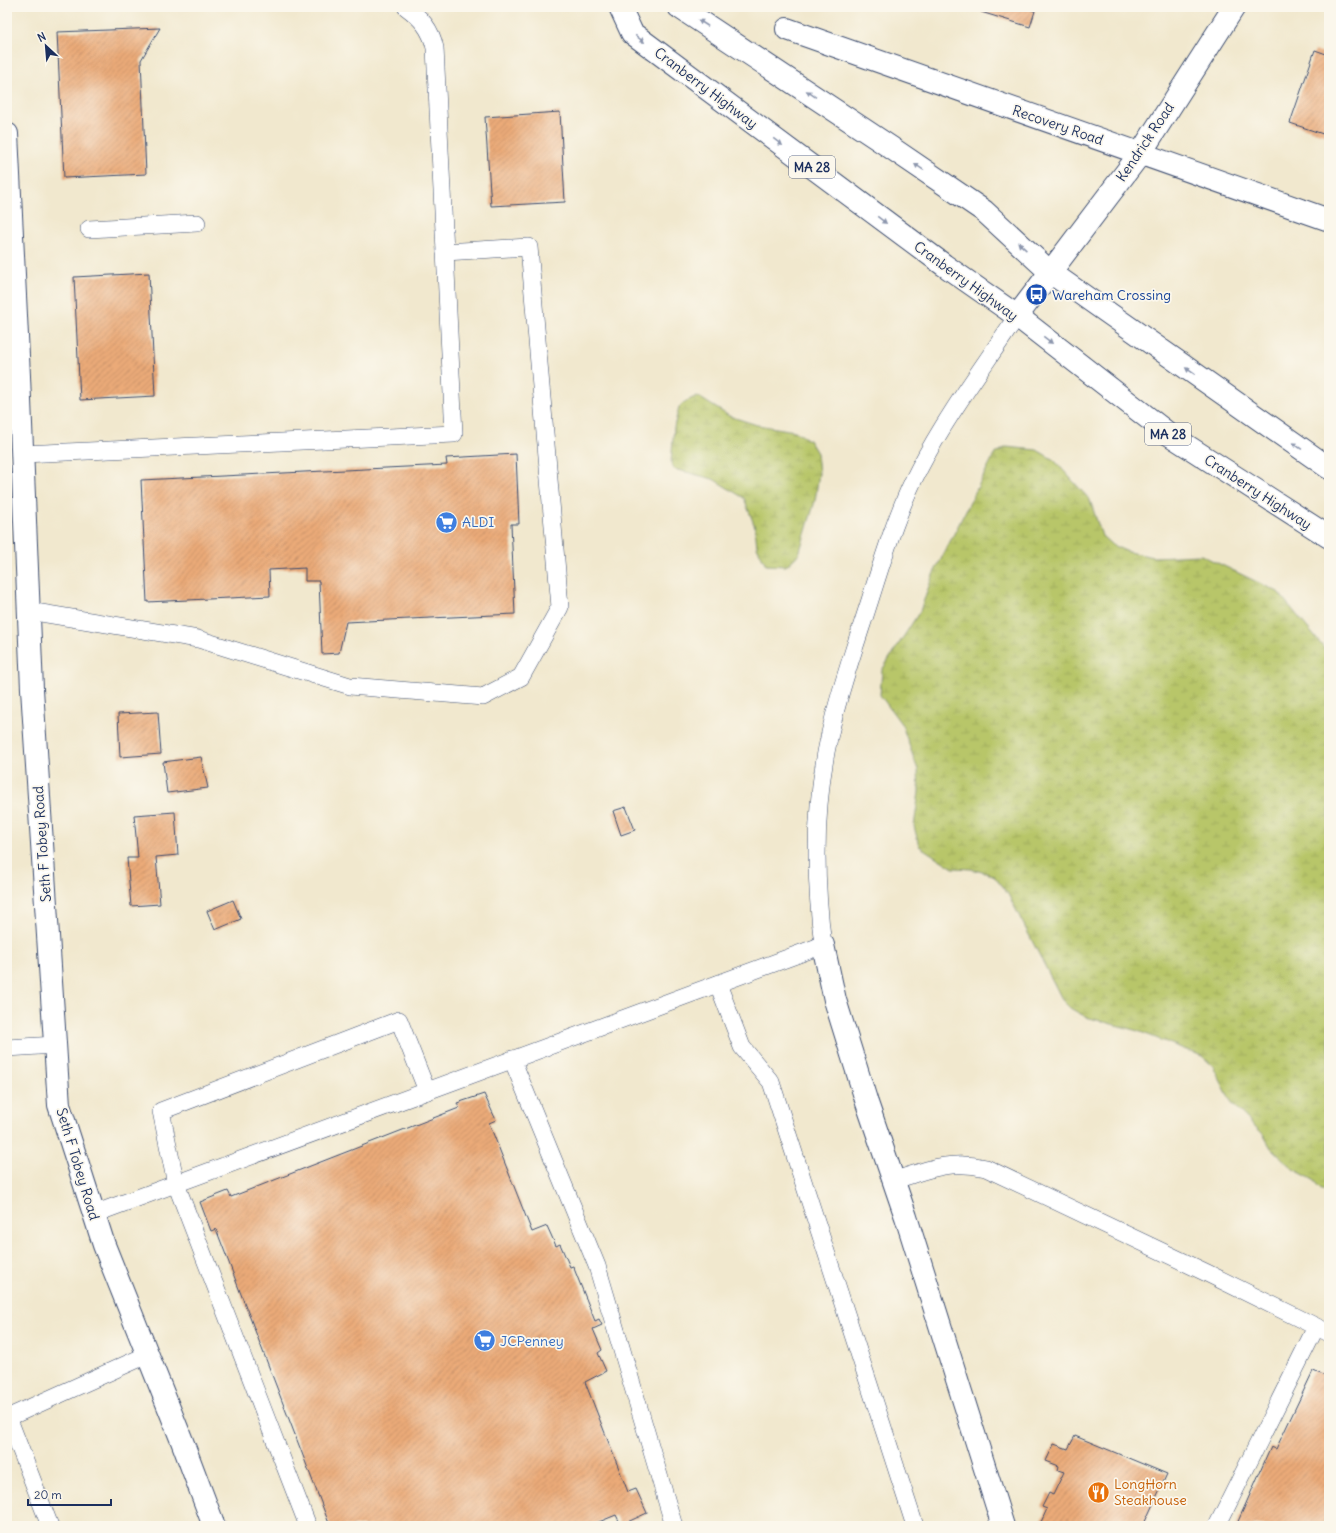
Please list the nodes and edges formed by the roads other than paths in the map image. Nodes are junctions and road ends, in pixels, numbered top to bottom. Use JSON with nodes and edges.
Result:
{"nodes":[{"id":1,"x":620,"y":7,"type":"edge"},
{"id":2,"x":679,"y":7,"type":"edge"},
{"id":3,"x":1234,"y":7,"type":"edge"},
{"id":4,"x":414,"y":8,"type":"edge"},
{"id":5,"x":787,"y":29,"type":"dead end"},
{"id":6,"x":7,"y":134,"type":"edge"},
{"id":7,"x":1140,"y":154,"type":"junction"},
{"id":8,"x":1329,"y":220,"type":"edge"},
{"id":9,"x":197,"y":223,"type":"dead end"},
{"id":10,"x":89,"y":229,"type":"dead end"},
{"id":11,"x":445,"y":252,"type":"junction"},
{"id":12,"x":1050,"y":272,"type":"junction"},
{"id":13,"x":1017,"y":316,"type":"junction"},
{"id":14,"x":22,"y":454,"type":"junction"},
{"id":15,"x":1329,"y":468,"type":"edge"},
{"id":16,"x":1329,"y":537,"type":"edge"},
{"id":17,"x":29,"y":611,"type":"junction"},
{"id":18,"x":823,"y":945,"type":"junction"},
{"id":19,"x":718,"y":984,"type":"junction"},
{"id":20,"x":55,"y":1045,"type":"junction"},
{"id":21,"x":7,"y":1048,"type":"edge"},
{"id":22,"x":512,"y":1059,"type":"junction"},
{"id":23,"x":427,"y":1091,"type":"junction"},
{"id":24,"x":893,"y":1181,"type":"junction"},
{"id":25,"x":176,"y":1184,"type":"junction"},
{"id":26,"x":94,"y":1214,"type":"junction"},
{"id":27,"x":1323,"y":1330,"type":"edge"},
{"id":28,"x":147,"y":1355,"type":"junction"},
{"id":29,"x":8,"y":1417,"type":"edge"},
{"id":30,"x":50,"y":1526,"type":"edge"},
{"id":31,"x":214,"y":1526,"type":"edge"},
{"id":32,"x":308,"y":1526,"type":"edge"},
{"id":33,"x":674,"y":1526,"type":"edge"},
{"id":34,"x":915,"y":1526,"type":"edge"},
{"id":35,"x":1003,"y":1526,"type":"edge"},
{"id":36,"x":1217,"y":1526,"type":"edge"}],
"edges":[{"from":1,"to":13,"type":"street","name":"Cranberry Highway","number":"MA 28","one_way":true},
{"from":12,"to":2,"type":"street","one_way":true},
{"from":3,"to":7,"type":"street","name":"Kendrick Road"},
{"from":4,"to":11,"type":"lane"},
{"from":5,"to":7,"type":"street","name":"Recovery Road"},
{"from":6,"to":14,"type":"street","name":"Seth F Tobey Road"},
{"from":7,"to":8,"type":"street","name":"Recovery Road"},
{"from":7,"to":12,"type":"street","name":"Kendrick Road"},
{"from":9,"to":10,"type":"lane"},
{"from":11,"to":14,"type":"lane"},
{"from":11,"to":17,"type":"lane"},
{"from":12,"to":13,"type":"street","name":"Kendrick Road"},
{"from":15,"to":12,"type":"street","one_way":true},
{"from":13,"to":16,"type":"street","name":"Cranberry Highway","number":"MA 28","one_way":true},
{"from":13,"to":18,"type":"lane"},
{"from":14,"to":17,"type":"street","name":"Seth F Tobey Road"},
{"from":17,"to":20,"type":"street","name":"Seth F Tobey Road"},
{"from":18,"to":19,"type":"lane"},
{"from":18,"to":24,"type":"street"},
{"from":19,"to":22,"type":"lane"},
{"from":19,"to":34,"type":"lane"},
{"from":20,"to":21,"type":"lane"},
{"from":20,"to":26,"type":"street","name":"Seth F Tobey Road"},
{"from":22,"to":23,"type":"lane"},
{"from":22,"to":33,"type":"lane"},
{"from":23,"to":25,"type":"lane"},
{"from":23,"to":25,"type":"lane"},
{"from":24,"to":27,"type":"lane"},
{"from":24,"to":35,"type":"street"},
{"from":25,"to":26,"type":"lane"},
{"from":25,"to":32,"type":"lane"},
{"from":26,"to":28,"type":"street","name":"Seth F Tobey Road"},
{"from":27,"to":36,"type":"lane"},
{"from":28,"to":29,"type":"lane"},
{"from":28,"to":31,"type":"street","name":"Seth F Tobey Road"},
{"from":29,"to":30,"type":"lane"}]}
